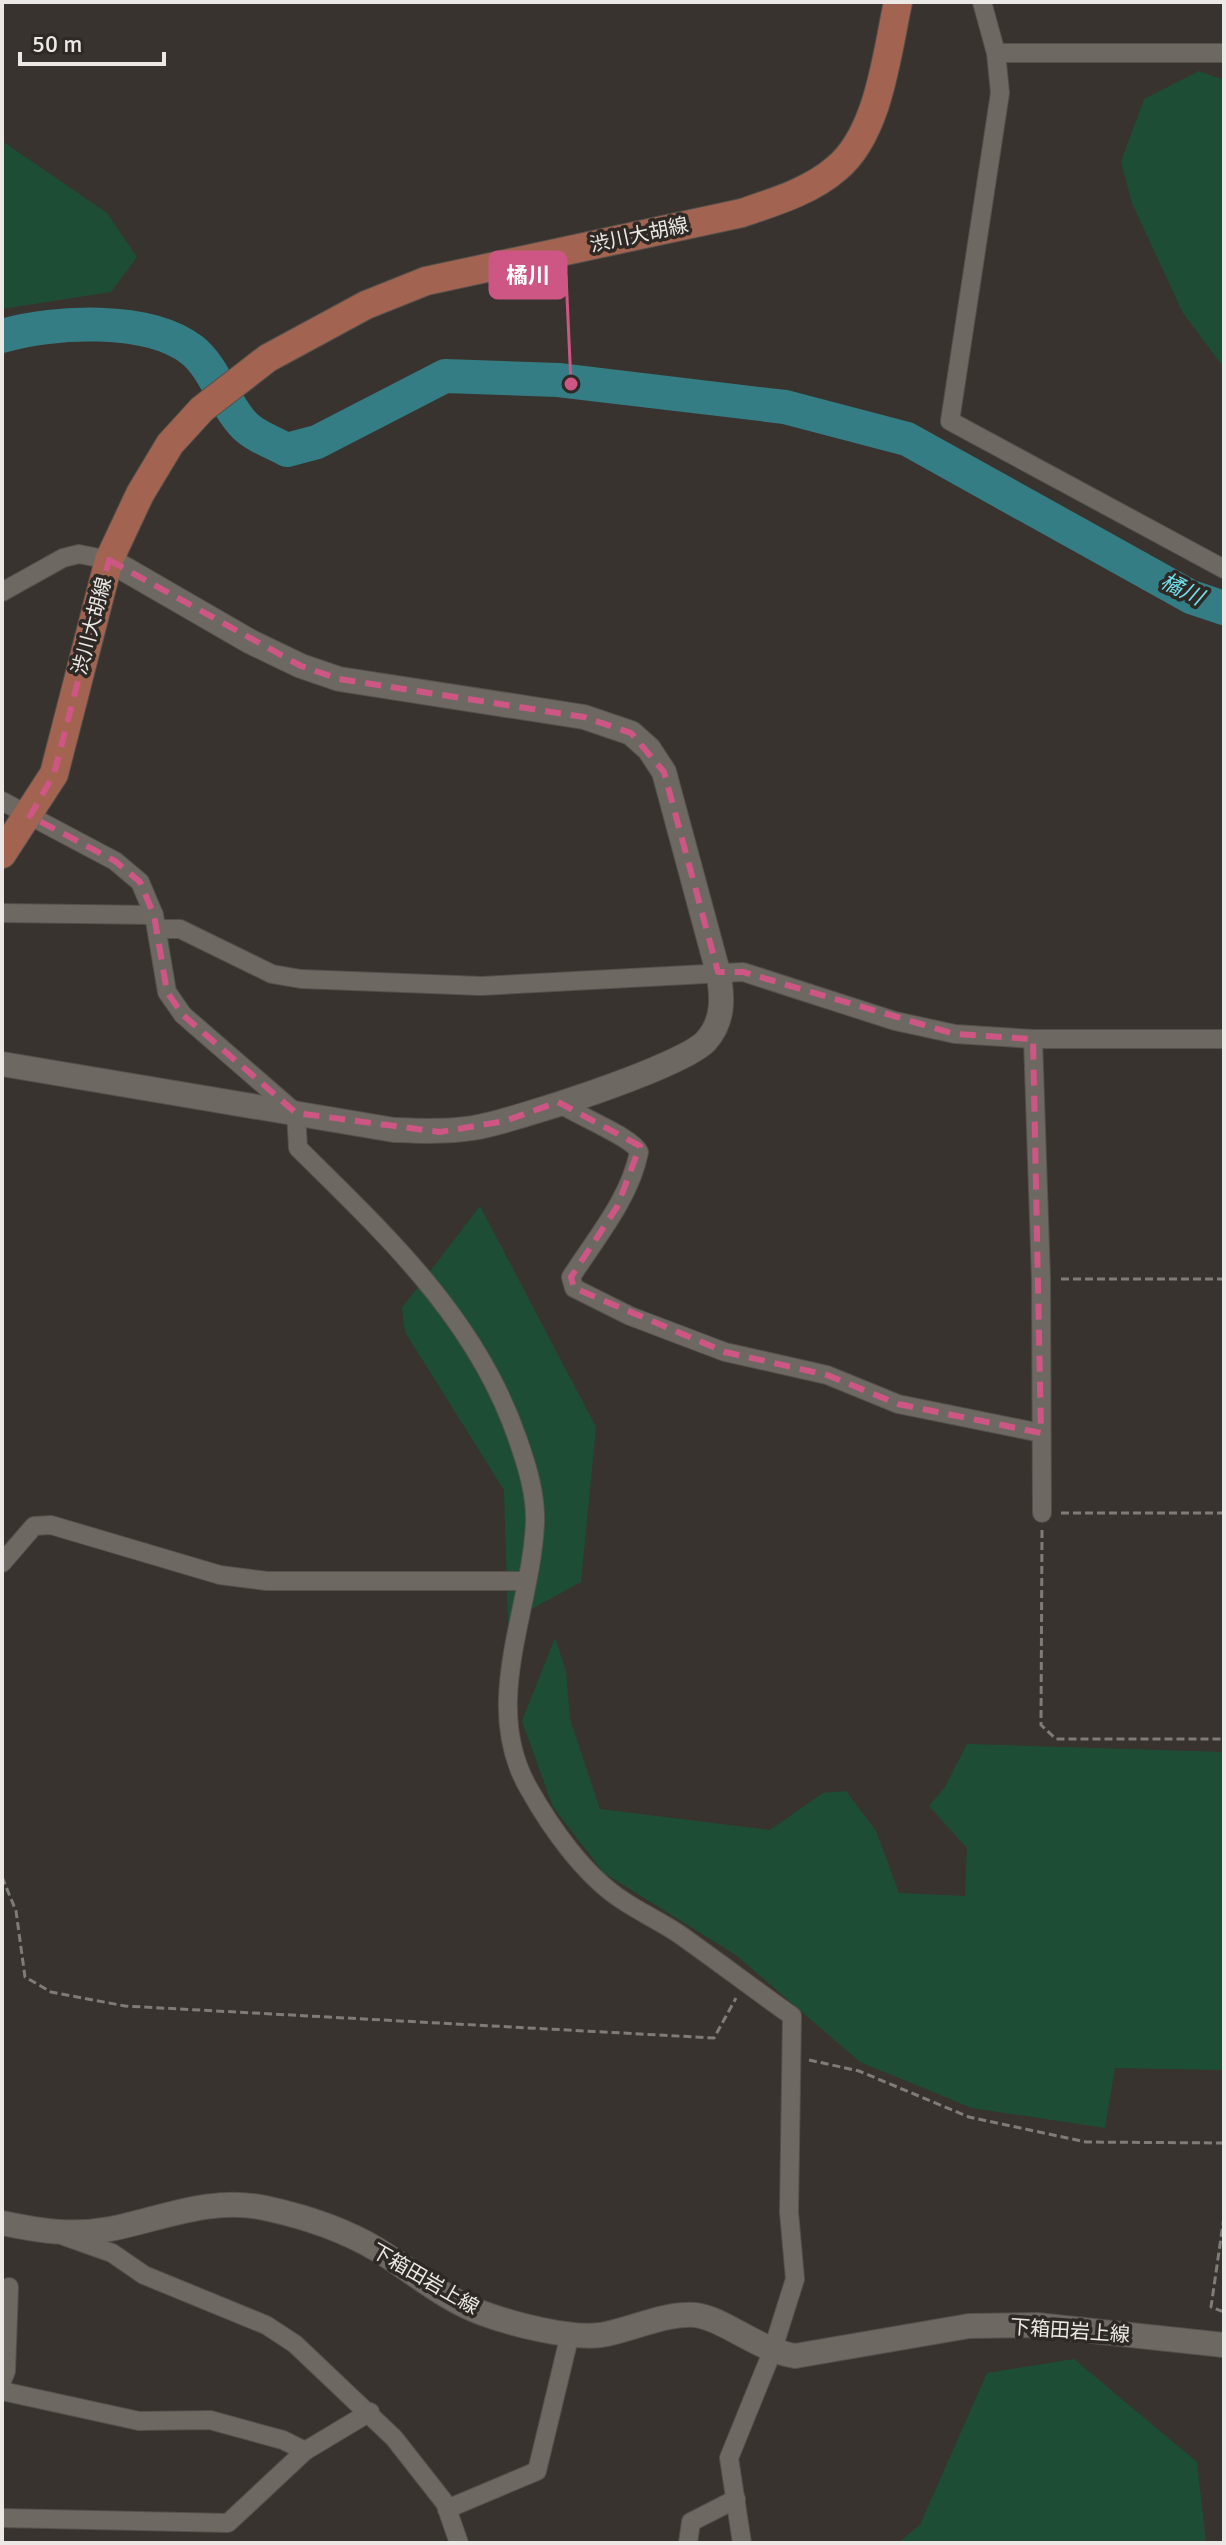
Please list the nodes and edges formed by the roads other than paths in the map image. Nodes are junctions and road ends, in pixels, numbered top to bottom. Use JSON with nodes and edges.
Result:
{"nodes":[{"id":1,"x":898,"y":2,"type":"edge"},
{"id":2,"x":982,"y":2,"type":"edge"},
{"id":3,"x":996,"y":53,"type":"junction"},
{"id":4,"x":1224,"y":53,"type":"edge"},
{"id":5,"x":109,"y":560,"type":"junction"},
{"id":6,"x":1224,"y":569,"type":"edge"},
{"id":7,"x":2,"y":592,"type":"edge"},
{"id":8,"x":2,"y":801,"type":"edge"},
{"id":9,"x":30,"y":816,"type":"junction"},
{"id":10,"x":2,"y":854,"type":"edge"},
{"id":11,"x":2,"y":913,"type":"edge"},
{"id":12,"x":156,"y":922,"type":"junction"},
{"id":13,"x":718,"y":972,"type":"junction"},
{"id":14,"x":1033,"y":1039,"type":"junction"},
{"id":15,"x":1224,"y":1039,"type":"edge"},
{"id":16,"x":2,"y":1064,"type":"edge"},
{"id":17,"x":558,"y":1102,"type":"junction"},
{"id":18,"x":296,"y":1113,"type":"junction"},
{"id":19,"x":1041,"y":1433,"type":"junction"},
{"id":20,"x":1042,"y":1513,"type":"road end"},
{"id":21,"x":2,"y":1563,"type":"edge"},
{"id":22,"x":526,"y":1581,"type":"junction"},
{"id":23,"x":2,"y":2223,"type":"edge"},
{"id":24,"x":57,"y":2233,"type":"junction"},
{"id":25,"x":9,"y":2287,"type":"dead end"},
{"id":26,"x":570,"y":2334,"type":"junction"},
{"id":27,"x":1224,"y":2345,"type":"edge"},
{"id":28,"x":772,"y":2352,"type":"junction"},
{"id":29,"x":2,"y":2381,"type":"edge"},
{"id":30,"x":2,"y":2391,"type":"edge"},
{"id":31,"x":370,"y":2412,"type":"junction"},
{"id":32,"x":305,"y":2451,"type":"junction"},
{"id":33,"x":736,"y":2499,"type":"junction"},
{"id":34,"x":447,"y":2509,"type":"junction"},
{"id":35,"x":2,"y":2518,"type":"edge"},
{"id":36,"x":228,"y":2523,"type":"junction"},
{"id":37,"x":230,"y":2543,"type":"edge"},
{"id":38,"x":459,"y":2543,"type":"edge"},
{"id":39,"x":688,"y":2543,"type":"edge"},
{"id":40,"x":742,"y":2543,"type":"edge"}],
"edges":[{"from":1,"to":5,"type":"main road","name":"渋川大胡線"},
{"from":2,"to":3,"type":"street"},
{"from":3,"to":4,"type":"street"},
{"from":3,"to":6,"type":"street"},
{"from":5,"to":7,"type":"street"},
{"from":5,"to":9,"type":"main road","name":"渋川大胡線"},
{"from":5,"to":13,"type":"street"},
{"from":8,"to":9,"type":"street"},
{"from":9,"to":10,"type":"main road","name":"渋川大胡線"},
{"from":9,"to":12,"type":"street"},
{"from":11,"to":12,"type":"street"},
{"from":12,"to":13,"type":"street"},
{"from":12,"to":18,"type":"street"},
{"from":13,"to":14,"type":"street"},
{"from":13,"to":17,"type":"street"},
{"from":14,"to":15,"type":"street"},
{"from":14,"to":19,"type":"street"},
{"from":16,"to":18,"type":"street"},
{"from":17,"to":18,"type":"street"},
{"from":17,"to":19,"type":"street"},
{"from":18,"to":22,"type":"street"},
{"from":19,"to":20,"type":"street"},
{"from":21,"to":22,"type":"street"},
{"from":22,"to":28,"type":"street"},
{"from":23,"to":24,"type":"street","name":"下箱田岩上線"},
{"from":24,"to":26,"type":"street","name":"下箱田岩上線"},
{"from":24,"to":31,"type":"street"},
{"from":25,"to":29,"type":"street"},
{"from":26,"to":28,"type":"street","name":"下箱田岩上線"},
{"from":26,"to":34,"type":"street"},
{"from":27,"to":28,"type":"street","name":"下箱田岩上線"},
{"from":28,"to":33,"type":"street"},
{"from":30,"to":32,"type":"street"},
{"from":31,"to":32,"type":"street"},
{"from":31,"to":34,"type":"street"},
{"from":32,"to":36,"type":"street"},
{"from":33,"to":39,"type":"street"},
{"from":33,"to":40,"type":"street"},
{"from":34,"to":38,"type":"street"},
{"from":35,"to":36,"type":"street"},
{"from":36,"to":37,"type":"street"}]}
